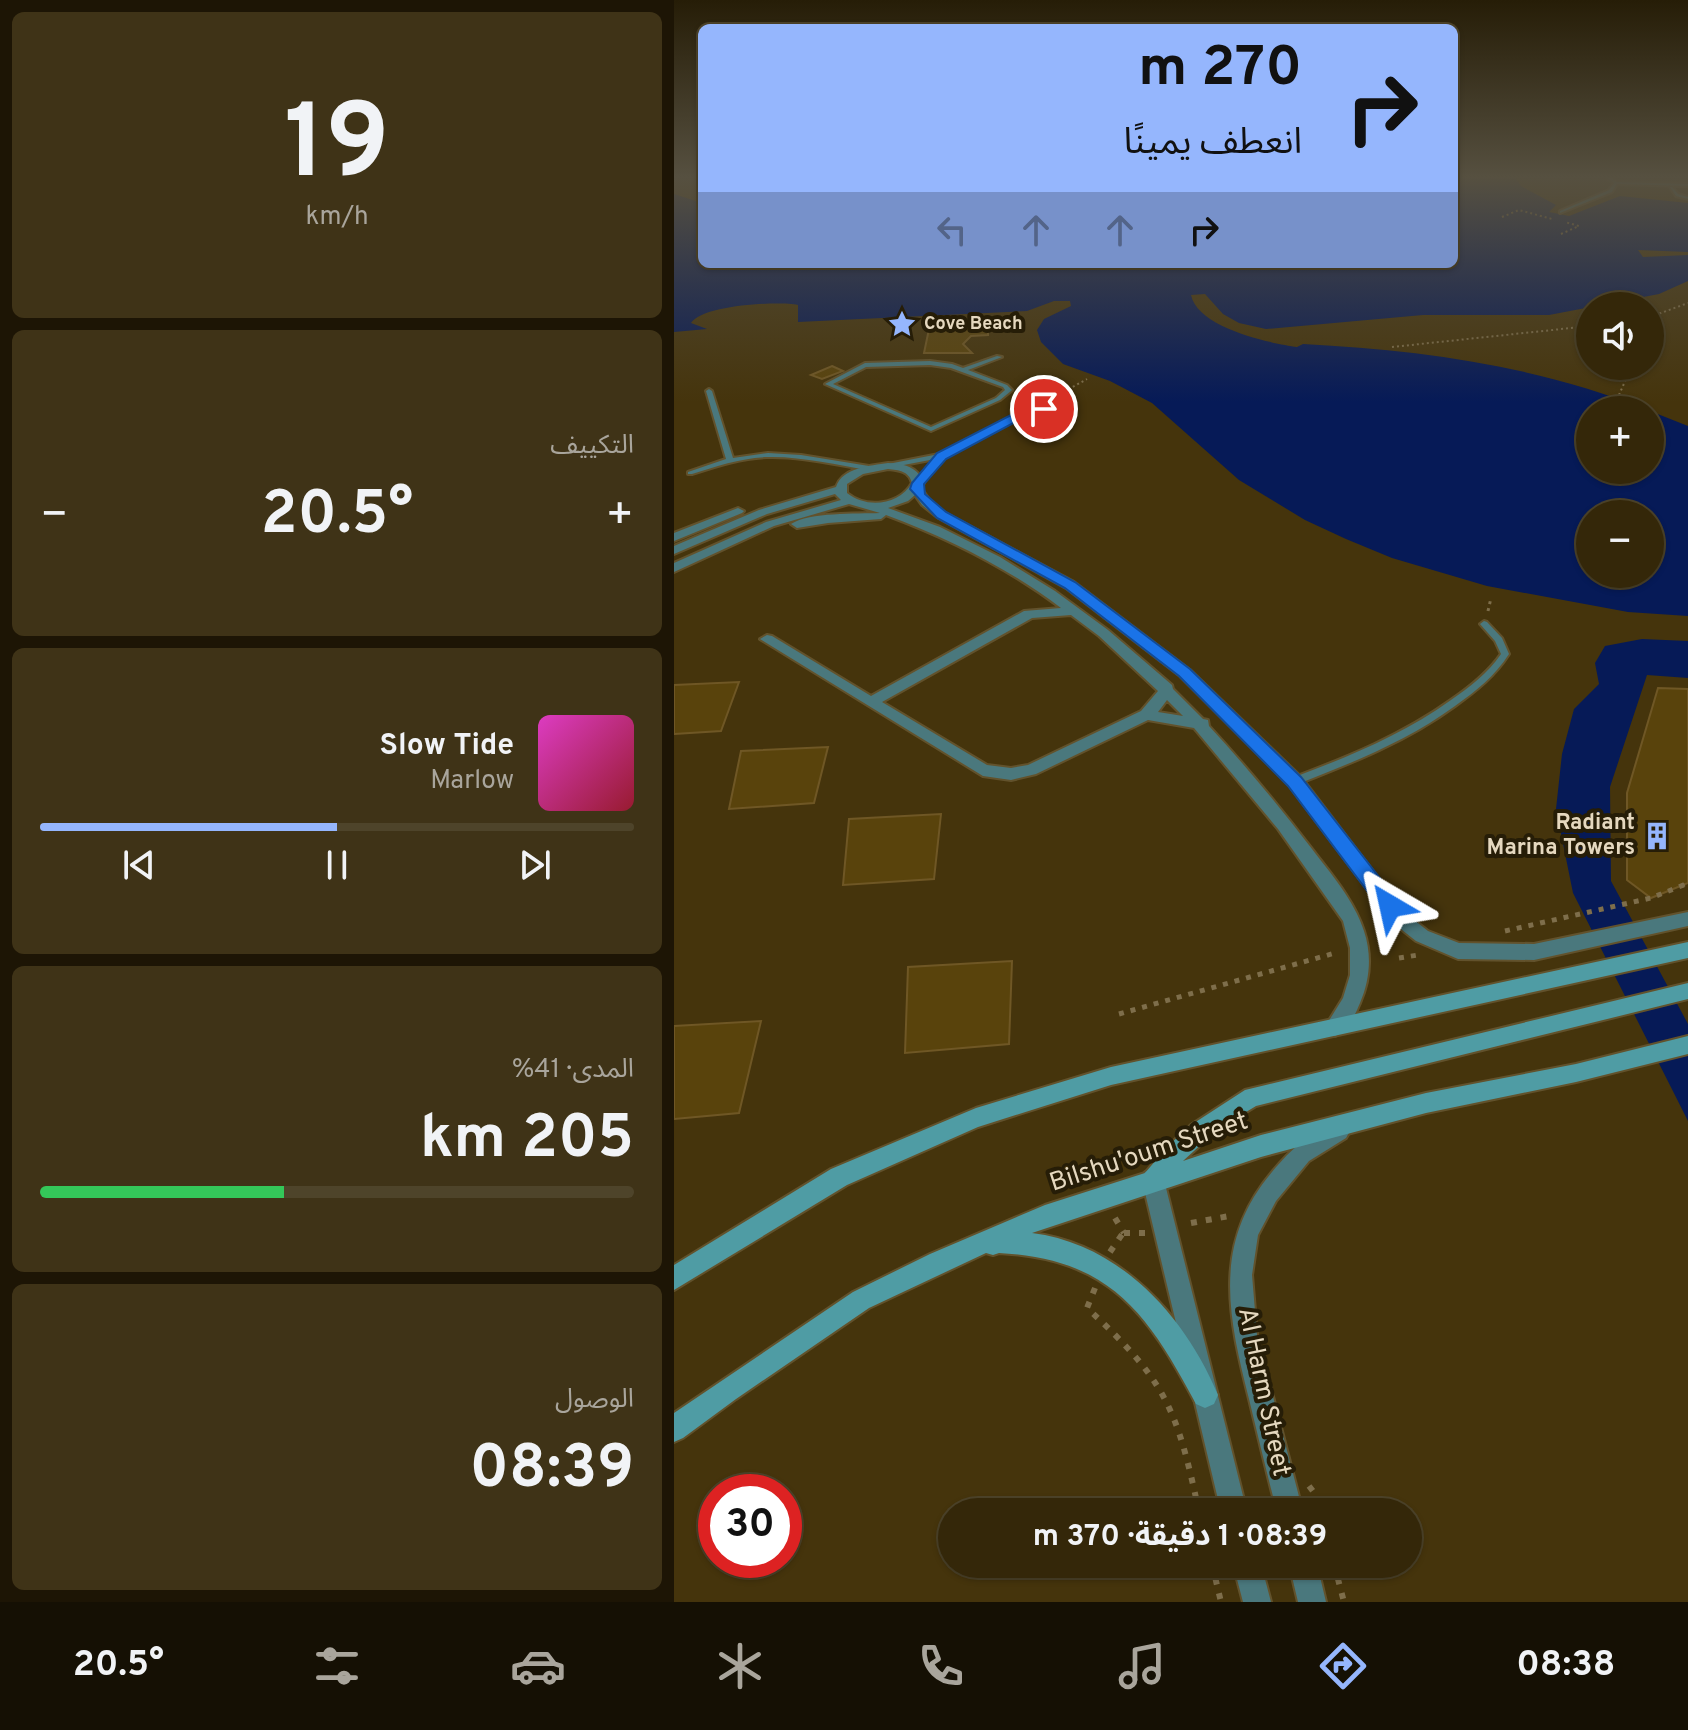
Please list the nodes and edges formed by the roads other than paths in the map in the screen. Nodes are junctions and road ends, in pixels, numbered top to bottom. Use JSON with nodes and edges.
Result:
{"nodes":[{"id":1,"x":999,"y":357,"type":"dead end"},
{"id":2,"x":963,"y":370,"type":"junction"},
{"id":3,"x":709,"y":391,"type":"dead end"},
{"id":4,"x":998,"y":399,"type":"junction"},
{"id":5,"x":1017,"y":408,"type":"junction"},
{"id":6,"x":1015,"y":418,"type":"junction"},
{"id":7,"x":941,"y":456,"type":"junction"},
{"id":8,"x":730,"y":460,"type":"junction"},
{"id":9,"x":831,"y":464,"type":"junction"},
{"id":10,"x":888,"y":466,"type":"junction"},
{"id":11,"x":869,"y":468,"type":"junction"},
{"id":12,"x":690,"y":473,"type":"dead end"},
{"id":13,"x":841,"y":486,"type":"junction"},
{"id":14,"x":917,"y":486,"type":"junction"},
{"id":15,"x":848,"y":501,"type":"junction"},
{"id":16,"x":873,"y":506,"type":"junction"},
{"id":17,"x":763,"y":512,"type":"junction"},
{"id":18,"x":904,"y":517,"type":"junction"},
{"id":19,"x":748,"y":534,"type":"junction"},
{"id":20,"x":674,"y":537,"type":"edge"},
{"id":21,"x":674,"y":550,"type":"edge"},
{"id":22,"x":674,"y":568,"type":"edge"},
{"id":23,"x":1044,"y":590,"type":"junction"},
{"id":24,"x":1074,"y":611,"type":"junction"},
{"id":25,"x":1029,"y":614,"type":"junction"},
{"id":26,"x":1484,"y":624,"type":"dead end"},
{"id":27,"x":767,"y":639,"type":"dead end"},
{"id":28,"x":1167,"y":688,"type":"junction"},
{"id":29,"x":871,"y":702,"type":"junction"},
{"id":30,"x":1146,"y":715,"type":"junction"},
{"id":31,"x":1203,"y":724,"type":"junction"},
{"id":32,"x":1295,"y":781,"type":"junction"},
{"id":33,"x":1688,"y":919,"type":"edge"},
{"id":34,"x":1688,"y":950,"type":"edge"},
{"id":35,"x":1688,"y":991,"type":"edge"},
{"id":36,"x":1335,"y":1027,"type":"junction"},
{"id":37,"x":1688,"y":1045,"type":"edge"},
{"id":38,"x":1350,"y":1125,"type":"junction"},
{"id":39,"x":1153,"y":1180,"type":"junction"},
{"id":40,"x":938,"y":1262,"type":"junction"},
{"id":41,"x":674,"y":1278,"type":"edge"},
{"id":42,"x":1205,"y":1395,"type":"junction"},
{"id":43,"x":674,"y":1429,"type":"edge"},
{"id":44,"x":1231,"y":1498,"type":"edge"},
{"id":45,"x":1286,"y":1498,"type":"edge"},
{"id":46,"x":1251,"y":1578,"type":"edge"},
{"id":47,"x":1257,"y":1602,"type":"edge"}],
"edges":[{"from":1,"to":2,"type":"lane"},
{"from":2,"to":4,"type":"lane"},
{"from":2,"to":4,"type":"lane"},
{"from":3,"to":8,"type":"lane"},
{"from":4,"to":5,"type":"lane"},
{"from":5,"to":6,"type":"lane"},
{"from":5,"to":6,"type":"lane"},
{"from":6,"to":7,"type":"lane"},
{"from":7,"to":10,"type":"lane"},
{"from":7,"to":14,"type":"lane"},
{"from":8,"to":9,"type":"lane"},
{"from":8,"to":12,"type":"lane"},
{"from":9,"to":11,"type":"lane"},
{"from":9,"to":13,"type":"lane"},
{"from":10,"to":11,"type":"street"},
{"from":10,"to":14,"type":"street"},
{"from":11,"to":13,"type":"street"},
{"from":13,"to":15,"type":"street"},
{"from":13,"to":17,"type":"street"},
{"from":14,"to":16,"type":"street"},
{"from":14,"to":32,"type":"street"},
{"from":15,"to":16,"type":"street"},
{"from":15,"to":19,"type":"street"},
{"from":16,"to":18,"type":"street"},
{"from":17,"to":20,"type":"street"},
{"from":17,"to":21,"type":"street"},
{"from":18,"to":19,"type":"street"},
{"from":18,"to":23,"type":"street"},
{"from":19,"to":22,"type":"street"},
{"from":23,"to":24,"type":"street"},
{"from":23,"to":25,"type":"street"},
{"from":24,"to":25,"type":"street"},
{"from":24,"to":28,"type":"street"},
{"from":25,"to":29,"type":"street"},
{"from":26,"to":32,"type":"lane"},
{"from":27,"to":29,"type":"street"},
{"from":28,"to":30,"type":"street"},
{"from":28,"to":31,"type":"street"},
{"from":29,"to":30,"type":"street"},
{"from":30,"to":31,"type":"street"},
{"from":31,"to":36,"type":"street"},
{"from":32,"to":33,"type":"street"},
{"from":34,"to":36,"type":"main road"},
{"from":35,"to":39,"type":"main road"},
{"from":36,"to":41,"type":"main road"},
{"from":37,"to":38,"type":"main road","name":"Bilshu'oum Street"},
{"from":38,"to":39,"type":"main road","name":"Bilshu'oum Street"},
{"from":38,"to":45,"type":"street","name":"Al Harm Street"},
{"from":39,"to":40,"type":"main road","name":"Bilshu'oum Street"},
{"from":39,"to":42,"type":"street"},
{"from":40,"to":42,"type":"main road"},
{"from":40,"to":43,"type":"main road","name":"Bilshu'oum Street"},
{"from":42,"to":44,"type":"street"},
{"from":46,"to":47,"type":"street"}]}
